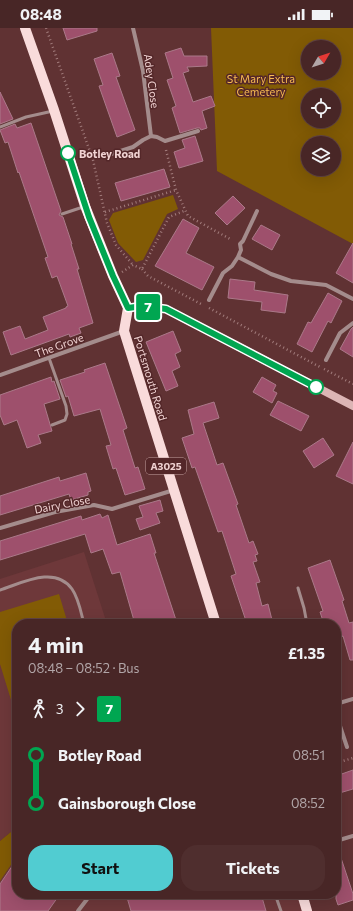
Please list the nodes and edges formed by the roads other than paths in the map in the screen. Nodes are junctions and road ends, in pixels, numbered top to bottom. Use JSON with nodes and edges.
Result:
{"nodes":[{"id":1,"x":25,"y":28,"type":"edge"},
{"id":2,"x":134,"y":28,"type":"edge"},
{"id":3,"x":54,"y":110,"type":"junction"},
{"id":4,"x":0,"y":127,"type":"edge"},
{"id":5,"x":198,"y":131,"type":"dead end"},
{"id":6,"x":151,"y":136,"type":"junction"},
{"id":7,"x":105,"y":156,"type":"dead end"},
{"id":8,"x":85,"y":206,"type":"junction"},
{"id":9,"x":257,"y":211,"type":"dead end"},
{"id":10,"x":62,"y":214,"type":"dead end"},
{"id":11,"x":238,"y":257,"type":"junction"},
{"id":12,"x":353,"y":299,"type":"edge"},
{"id":13,"x":210,"y":300,"type":"dead end"},
{"id":14,"x":128,"y":308,"type":"junction"},
{"id":15,"x":353,"y":323,"type":"edge"},
{"id":16,"x":124,"y":331,"type":"junction"},
{"id":17,"x":48,"y":358,"type":"junction"},
{"id":18,"x":326,"y":360,"type":"dead end"},
{"id":19,"x":0,"y":375,"type":"edge"},
{"id":20,"x":353,"y":406,"type":"edge"},
{"id":21,"x":52,"y":425,"type":"dead end"},
{"id":22,"x":174,"y":490,"type":"junction"},
{"id":23,"x":0,"y":528,"type":"edge"},
{"id":24,"x":298,"y":588,"type":"dead end"},
{"id":25,"x":0,"y":590,"type":"edge"},
{"id":26,"x":83,"y":619,"type":"edge"},
{"id":27,"x":214,"y":619,"type":"edge"},
{"id":28,"x":306,"y":619,"type":"edge"},
{"id":29,"x":353,"y":699,"type":"edge"},
{"id":30,"x":341,"y":703,"type":"edge"},
{"id":31,"x":341,"y":730,"type":"edge"},
{"id":32,"x":346,"y":747,"type":"dead end"},
{"id":33,"x":353,"y":836,"type":"edge"},
{"id":34,"x":341,"y":840,"type":"edge"},
{"id":35,"x":87,"y":899,"type":"edge"},
{"id":36,"x":277,"y":899,"type":"edge"},
{"id":37,"x":303,"y":899,"type":"edge"},
{"id":38,"x":78,"y":911,"type":"edge"},
{"id":39,"x":281,"y":911,"type":"edge"},
{"id":40,"x":307,"y":911,"type":"edge"}],
"edges":[{"from":1,"to":3,"type":"main road"},
{"from":2,"to":6,"type":"street","name":"Adey Close"},
{"from":3,"to":4,"type":"lane"},
{"from":3,"to":8,"type":"main road"},
{"from":5,"to":6,"type":"street"},
{"from":6,"to":7,"type":"street"},
{"from":8,"to":10,"type":"lane"},
{"from":8,"to":14,"type":"main road"},
{"from":9,"to":11,"type":"street"},
{"from":11,"to":12,"type":"street"},
{"from":11,"to":13,"type":"street"},
{"from":14,"to":16,"type":"main road","name":"Portsmouth Road","number":"A3025"},
{"from":14,"to":20,"type":"main road"},
{"from":15,"to":18,"type":"street"},
{"from":16,"to":17,"type":"street","name":"The Grove"},
{"from":16,"to":22,"type":"main road","name":"Portsmouth Road","number":"A3025"},
{"from":17,"to":19,"type":"street","name":"The Grove"},
{"from":17,"to":21,"type":"lane"},
{"from":22,"to":23,"type":"street","name":"Dairy Close"},
{"from":22,"to":27,"type":"main road","name":"Portsmouth Road","number":"A3025"},
{"from":24,"to":28,"type":"lane"},
{"from":25,"to":26,"type":"lane"},
{"from":29,"to":30,"type":"street"},
{"from":31,"to":32,"type":"street"},
{"from":33,"to":34,"type":"street"},
{"from":35,"to":38,"type":"street"},
{"from":36,"to":39,"type":"lane"},
{"from":37,"to":40,"type":"main road"}]}
